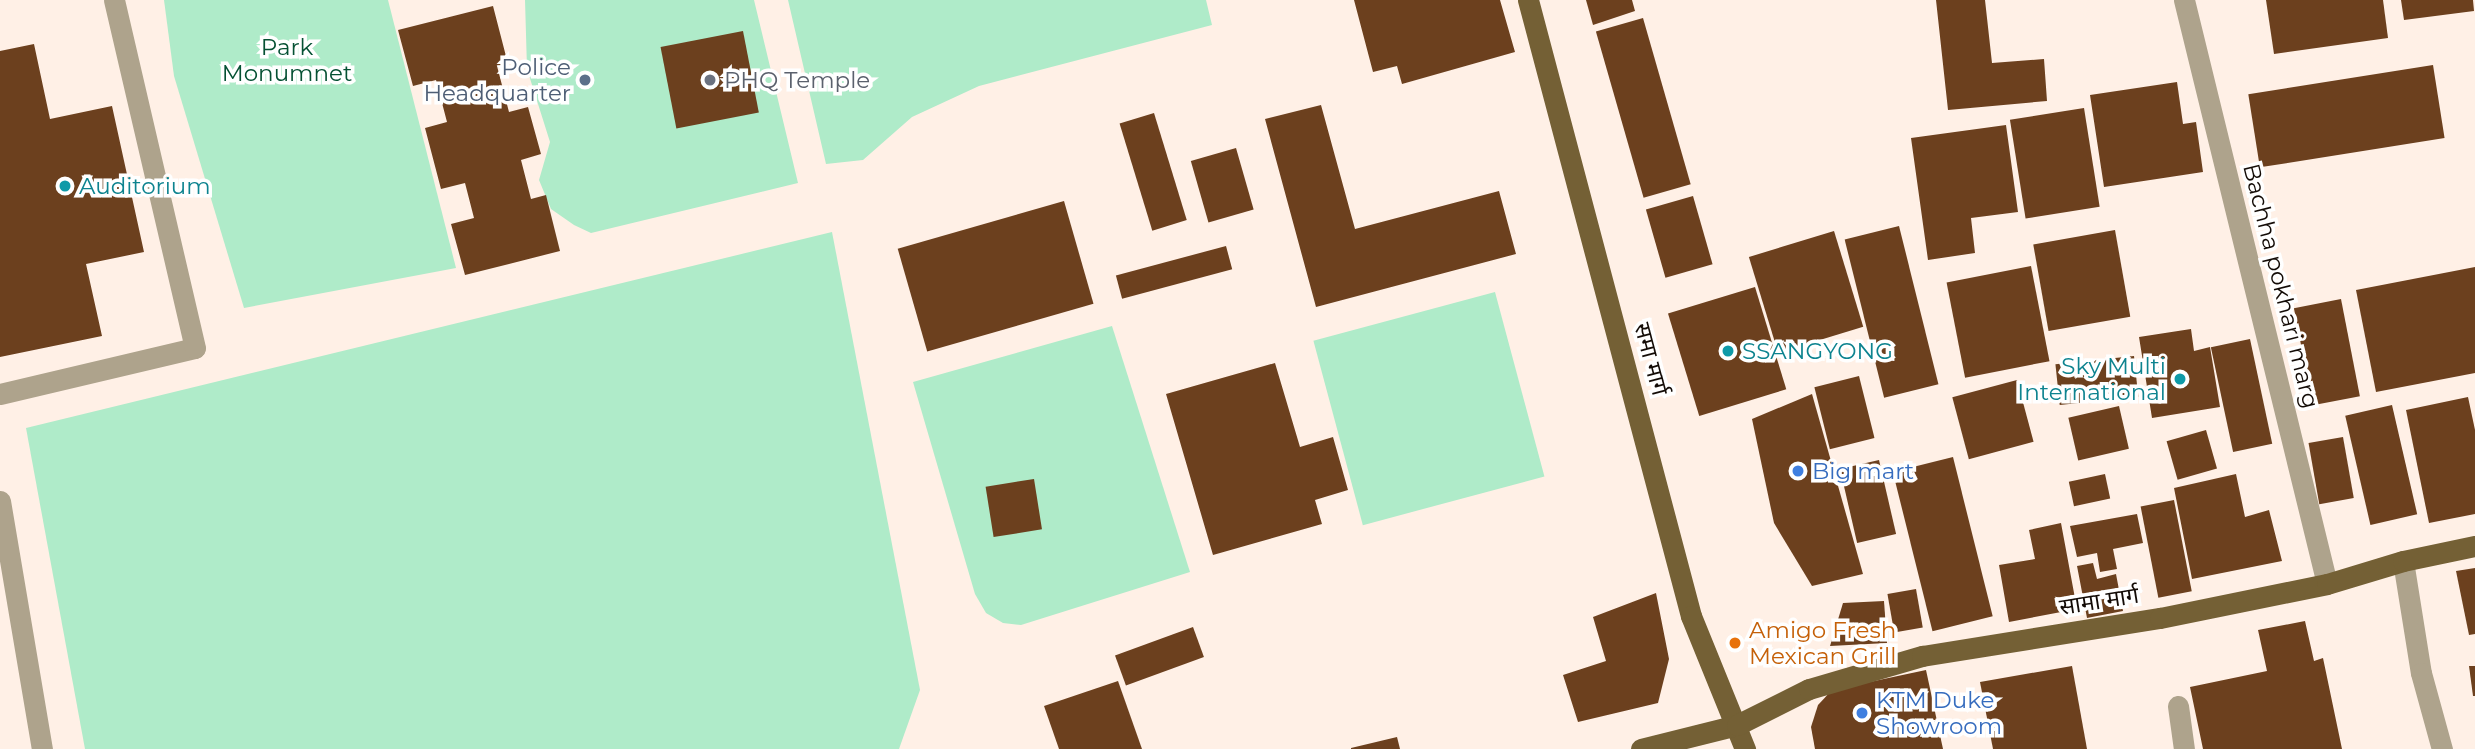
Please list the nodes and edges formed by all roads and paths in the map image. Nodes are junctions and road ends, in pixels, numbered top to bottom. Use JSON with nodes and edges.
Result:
{"nodes":[{"id":1,"x":114,"y":0,"type":"edge"},
{"id":2,"x":1528,"y":0,"type":"edge"},
{"id":3,"x":2184,"y":0,"type":"edge"},
{"id":4,"x":0,"y":394,"type":"edge"},
{"id":5,"x":0,"y":501,"type":"edge"},
{"id":6,"x":2475,"y":546,"type":"edge"},
{"id":7,"x":2403,"y":561,"type":"junction"},
{"id":8,"x":2328,"y":584,"type":"junction"},
{"id":9,"x":2178,"y":706,"type":"dead end"},
{"id":10,"x":1737,"y":725,"type":"junction"},
{"id":11,"x":42,"y":749,"type":"edge"},
{"id":12,"x":1641,"y":749,"type":"edge"},
{"id":13,"x":1745,"y":749,"type":"edge"},
{"id":14,"x":2184,"y":749,"type":"edge"},
{"id":15,"x":2442,"y":749,"type":"edge"}],
"edges":[{"from":1,"to":4,"type":"street"},
{"from":2,"to":10,"type":"main road","name":"समा मार्ग"},
{"from":3,"to":8,"type":"street","name":"Bachha pokhari marg"},
{"from":5,"to":11,"type":"street"},
{"from":6,"to":7,"type":"main road","name":"सामा मार्ग"},
{"from":7,"to":8,"type":"main road","name":"सामा मार्ग"},
{"from":7,"to":15,"type":"street"},
{"from":8,"to":10,"type":"main road","name":"सामा मार्ग"},
{"from":9,"to":14,"type":"street"},
{"from":10,"to":12,"type":"main road","name":"सामा मार्ग"},
{"from":10,"to":13,"type":"main road"}]}
